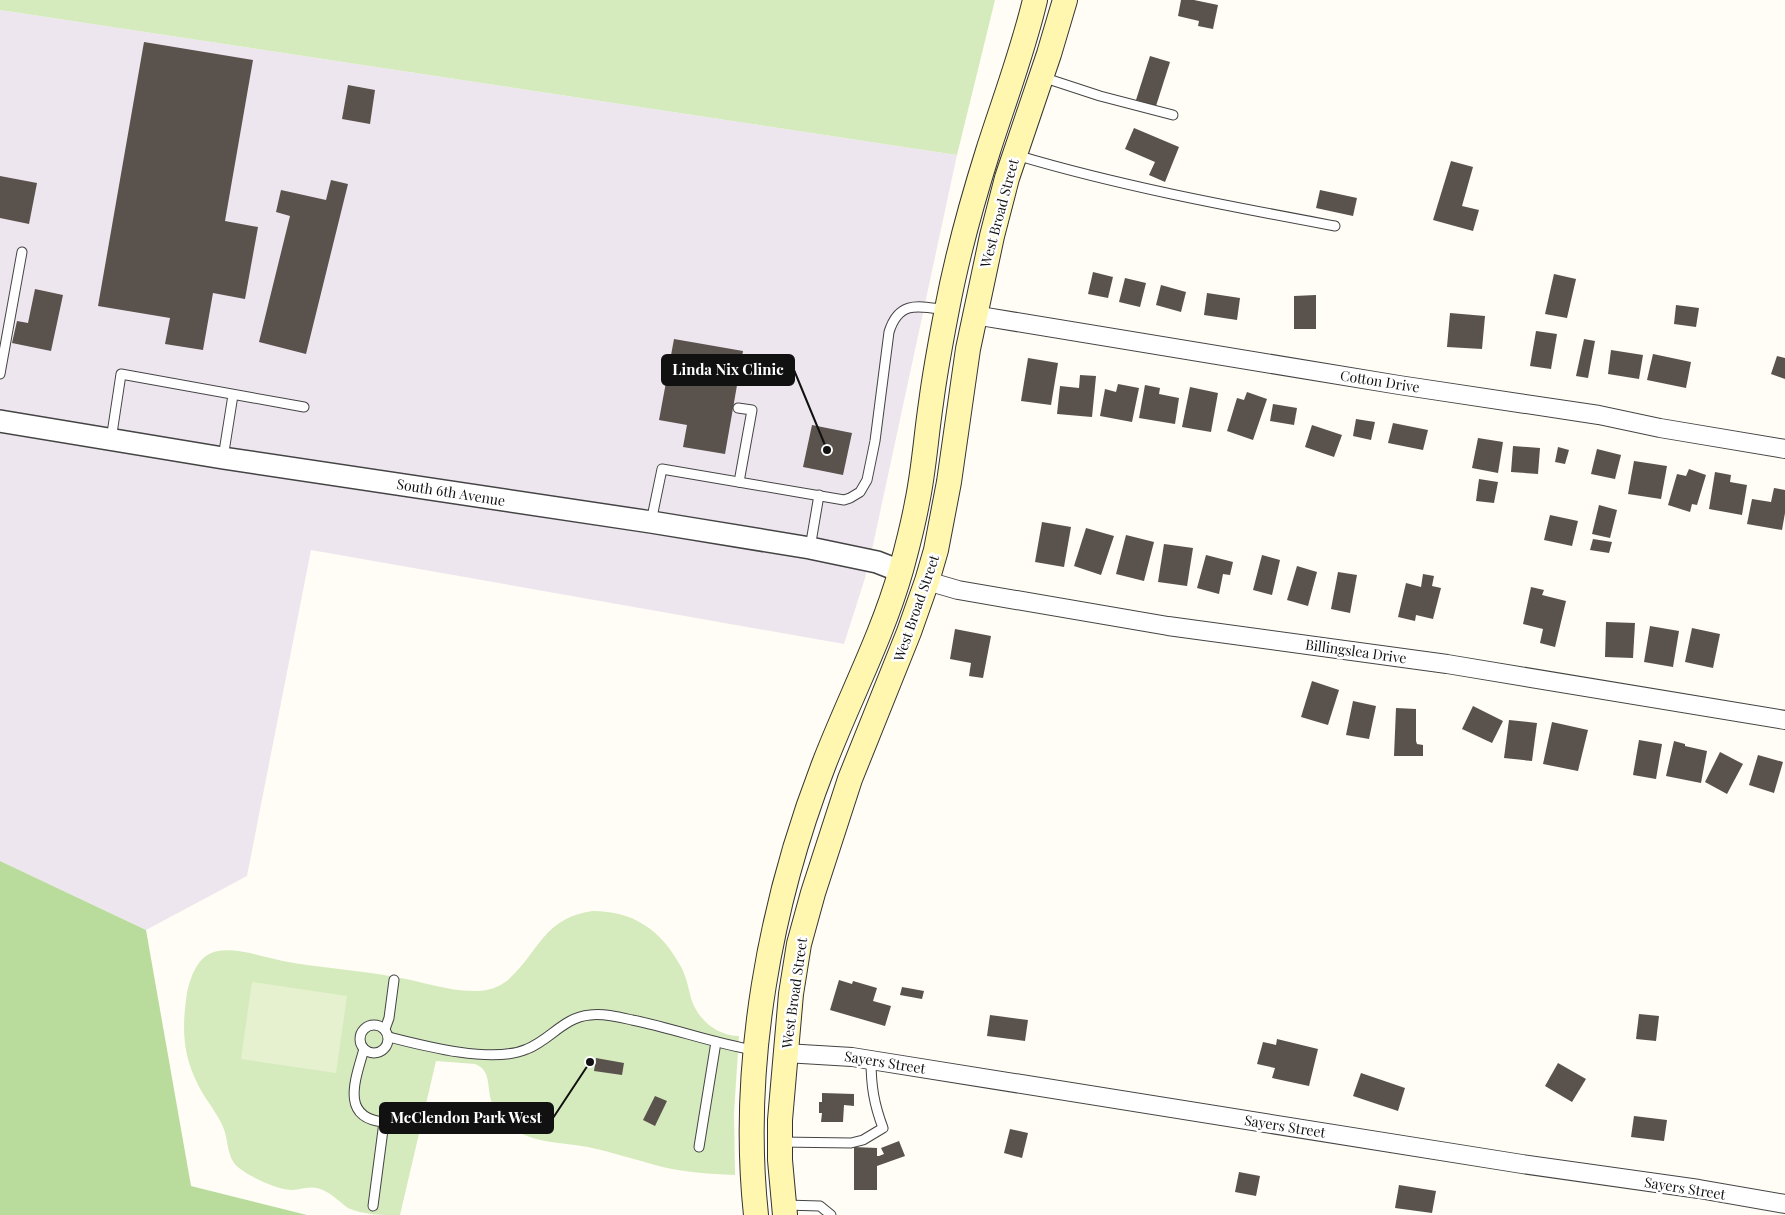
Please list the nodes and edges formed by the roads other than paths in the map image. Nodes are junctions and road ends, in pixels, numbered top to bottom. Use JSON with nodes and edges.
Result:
{"nodes":[{"id":1,"x":1035,"y":0,"type":"edge"},
{"id":2,"x":1065,"y":0,"type":"edge"},
{"id":3,"x":1042,"y":77,"type":"junction"},
{"id":4,"x":1173,"y":115,"type":"dead end"},
{"id":5,"x":1015,"y":155,"type":"junction"},
{"id":6,"x":1335,"y":226,"type":"dead end"},
{"id":7,"x":22,"y":252,"type":"dead end"},
{"id":8,"x":946,"y":310,"type":"junction"},
{"id":9,"x":974,"y":315,"type":"junction"},
{"id":10,"x":0,"y":374,"type":"edge"},
{"id":11,"x":233,"y":394,"type":"junction"},
{"id":12,"x":304,"y":408,"type":"dead end"},
{"id":13,"x":738,"y":408,"type":"dead end"},
{"id":14,"x":0,"y":421,"type":"edge"},
{"id":15,"x":111,"y":441,"type":"junction"},
{"id":16,"x":1785,"y":450,"type":"edge"},
{"id":17,"x":223,"y":458,"type":"junction"},
{"id":18,"x":739,"y":482,"type":"junction"},
{"id":19,"x":819,"y":495,"type":"junction"},
{"id":20,"x":651,"y":522,"type":"junction"},
{"id":21,"x":810,"y":548,"type":"junction"},
{"id":22,"x":900,"y":571,"type":"junction"},
{"id":23,"x":927,"y":581,"type":"junction"},
{"id":24,"x":1785,"y":720,"type":"edge"},
{"id":25,"x":394,"y":980,"type":"dead end"},
{"id":26,"x":387,"y":1033,"type":"junction"},
{"id":27,"x":716,"y":1042,"type":"junction"},
{"id":28,"x":364,"y":1049,"type":"junction"},
{"id":29,"x":756,"y":1051,"type":"junction"},
{"id":30,"x":785,"y":1053,"type":"junction"},
{"id":31,"x":871,"y":1060,"type":"junction"},
{"id":32,"x":780,"y":1142,"type":"junction"},
{"id":33,"x":699,"y":1147,"type":"dead end"},
{"id":34,"x":1785,"y":1204,"type":"edge"},
{"id":35,"x":373,"y":1206,"type":"dead end"},
{"id":36,"x":784,"y":1210,"type":"edge"},
{"id":37,"x":756,"y":1215,"type":"edge"},
{"id":38,"x":831,"y":1215,"type":"edge"}],
"edges":[{"from":1,"to":8,"type":"main road","name":"West Broad Street"},
{"from":2,"to":3,"type":"main road","name":"West Broad Street"},
{"from":3,"to":4,"type":"lane"},
{"from":3,"to":5,"type":"main road","name":"West Broad Street"},
{"from":5,"to":6,"type":"lane"},
{"from":5,"to":9,"type":"main road","name":"West Broad Street"},
{"from":7,"to":10,"type":"lane"},
{"from":8,"to":9,"type":"main road"},
{"from":8,"to":19,"type":"lane"},
{"from":8,"to":22,"type":"main road","name":"West Broad Street"},
{"from":9,"to":16,"type":"street","name":"Cotton Drive"},
{"from":9,"to":23,"type":"main road","name":"West Broad Street"},
{"from":11,"to":12,"type":"lane"},
{"from":11,"to":15,"type":"lane"},
{"from":11,"to":17,"type":"lane"},
{"from":13,"to":18,"type":"lane"},
{"from":14,"to":15,"type":"street","name":"South 6th Avenue"},
{"from":15,"to":17,"type":"street","name":"South 6th Avenue"},
{"from":17,"to":20,"type":"street","name":"South 6th Avenue"},
{"from":18,"to":19,"type":"lane"},
{"from":18,"to":20,"type":"lane"},
{"from":19,"to":21,"type":"lane"},
{"from":20,"to":21,"type":"street","name":"South 6th Avenue"},
{"from":21,"to":22,"type":"street","name":"South 6th Avenue"},
{"from":22,"to":23,"type":"main road"},
{"from":22,"to":29,"type":"main road","name":"West Broad Street"},
{"from":23,"to":24,"type":"street","name":"Billingslea Drive"},
{"from":23,"to":30,"type":"main road","name":"West Broad Street"},
{"from":25,"to":26,"type":"lane"},
{"from":26,"to":27,"type":"lane"},
{"from":26,"to":28,"type":"lane"},
{"from":26,"to":28,"type":"lane"},
{"from":27,"to":29,"type":"lane"},
{"from":27,"to":33,"type":"lane"},
{"from":28,"to":35,"type":"lane"},
{"from":29,"to":30,"type":"main road"},
{"from":29,"to":37,"type":"main road","name":"West Broad Street"},
{"from":30,"to":31,"type":"street","name":"Sayers Street"},
{"from":30,"to":32,"type":"main road","name":"West Broad Street"},
{"from":31,"to":32,"type":"lane"},
{"from":31,"to":34,"type":"street","name":"Sayers Street"},
{"from":32,"to":36,"type":"main road","name":"West Broad Street"},
{"from":36,"to":38,"type":"lane"}]}
